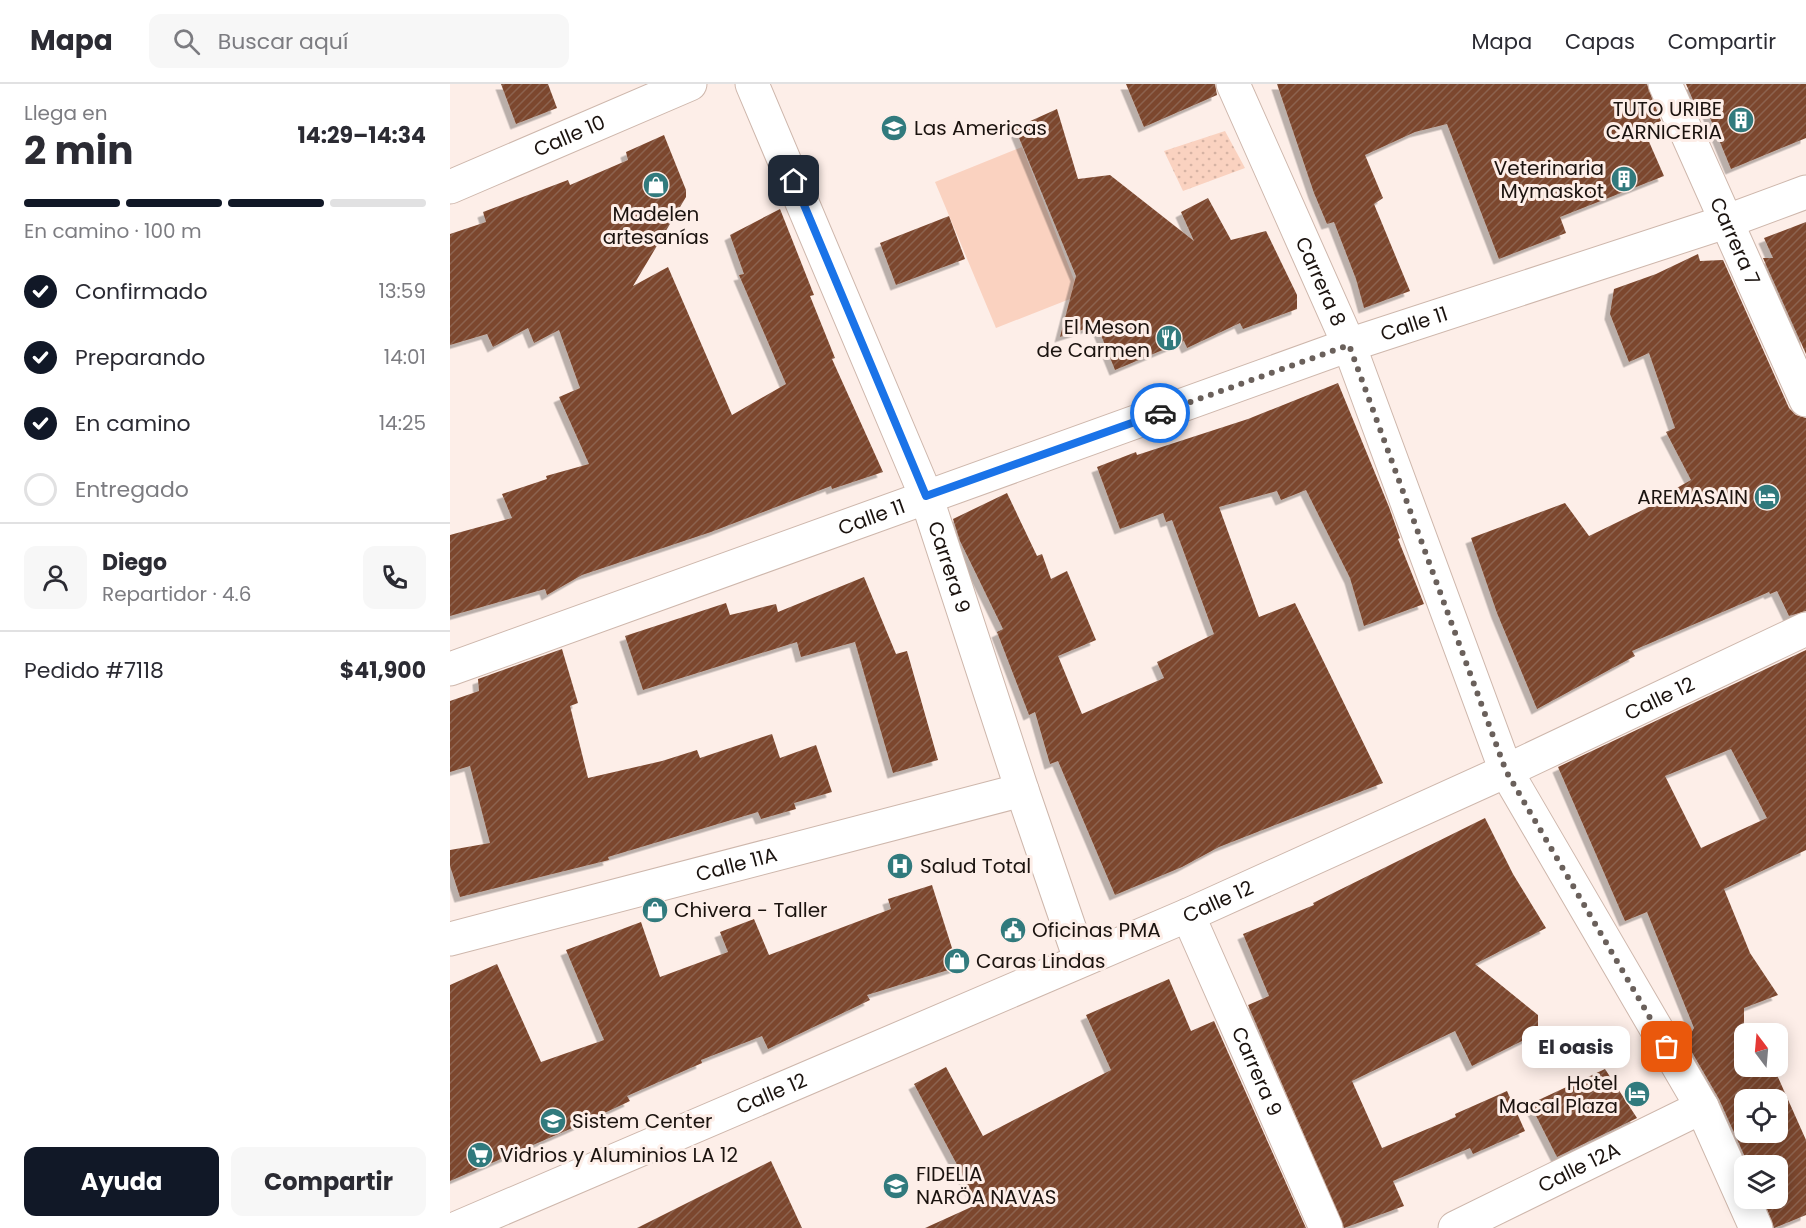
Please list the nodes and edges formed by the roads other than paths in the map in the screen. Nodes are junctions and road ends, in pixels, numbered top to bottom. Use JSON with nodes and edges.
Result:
{"nodes":[{"id":1,"x":690,"y":84,"type":"edge"},
{"id":2,"x":752,"y":84,"type":"edge"},
{"id":3,"x":1233,"y":84,"type":"edge"},
{"id":4,"x":1665,"y":84,"type":"edge"},
{"id":5,"x":450,"y":186,"type":"edge"},
{"id":6,"x":1806,"y":192,"type":"edge"},
{"id":7,"x":1725,"y":222,"type":"junction"},
{"id":8,"x":1349,"y":345,"type":"junction"},
{"id":9,"x":1806,"y":400,"type":"edge"},
{"id":10,"x":926,"y":496,"type":"junction"},
{"id":11,"x":1806,"y":629,"type":"edge"},
{"id":12,"x":450,"y":669,"type":"edge"},
{"id":13,"x":1506,"y":771,"type":"junction"},
{"id":14,"x":1022,"y":790,"type":"junction"},
{"id":15,"x":1188,"y":915,"type":"junction"},
{"id":16,"x":450,"y":939,"type":"edge"},
{"id":17,"x":1080,"y":959,"type":"junction"},
{"id":18,"x":1702,"y":1107,"type":"junction"},
{"id":19,"x":457,"y":1228,"type":"edge"},
{"id":20,"x":1326,"y":1228,"type":"edge"},
{"id":21,"x":1455,"y":1228,"type":"edge"},
{"id":22,"x":1756,"y":1228,"type":"edge"}],
"edges":[{"from":1,"to":5,"type":"street","name":"Calle 10"},
{"from":2,"to":10,"type":"street","name":"Carrera 9"},
{"from":3,"to":8,"type":"street","name":"Carrera 8"},
{"from":4,"to":7,"type":"street","name":"Carrera 7"},
{"from":6,"to":7,"type":"street","name":"Calle 11"},
{"from":7,"to":8,"type":"street","name":"Calle 11"},
{"from":7,"to":9,"type":"street","name":"Carrera 7"},
{"from":8,"to":10,"type":"street","name":"Calle 11"},
{"from":8,"to":13,"type":"street","name":"Carrera 8"},
{"from":10,"to":12,"type":"street","name":"Calle 11"},
{"from":10,"to":14,"type":"street","name":"Carrera 9"},
{"from":11,"to":13,"type":"street","name":"Calle 12"},
{"from":13,"to":15,"type":"street","name":"Calle 12"},
{"from":13,"to":18,"type":"street","name":"Carrera 8"},
{"from":14,"to":16,"type":"street","name":"Calle 11A"},
{"from":14,"to":17,"type":"street","name":"Carrera 9"},
{"from":15,"to":17,"type":"street","name":"Calle 12"},
{"from":15,"to":20,"type":"street","name":"Carrera 9"},
{"from":17,"to":19,"type":"street","name":"Calle 12"},
{"from":18,"to":21,"type":"street","name":"Calle 12A"},
{"from":18,"to":22,"type":"street","name":"Carrera 8"}]}
